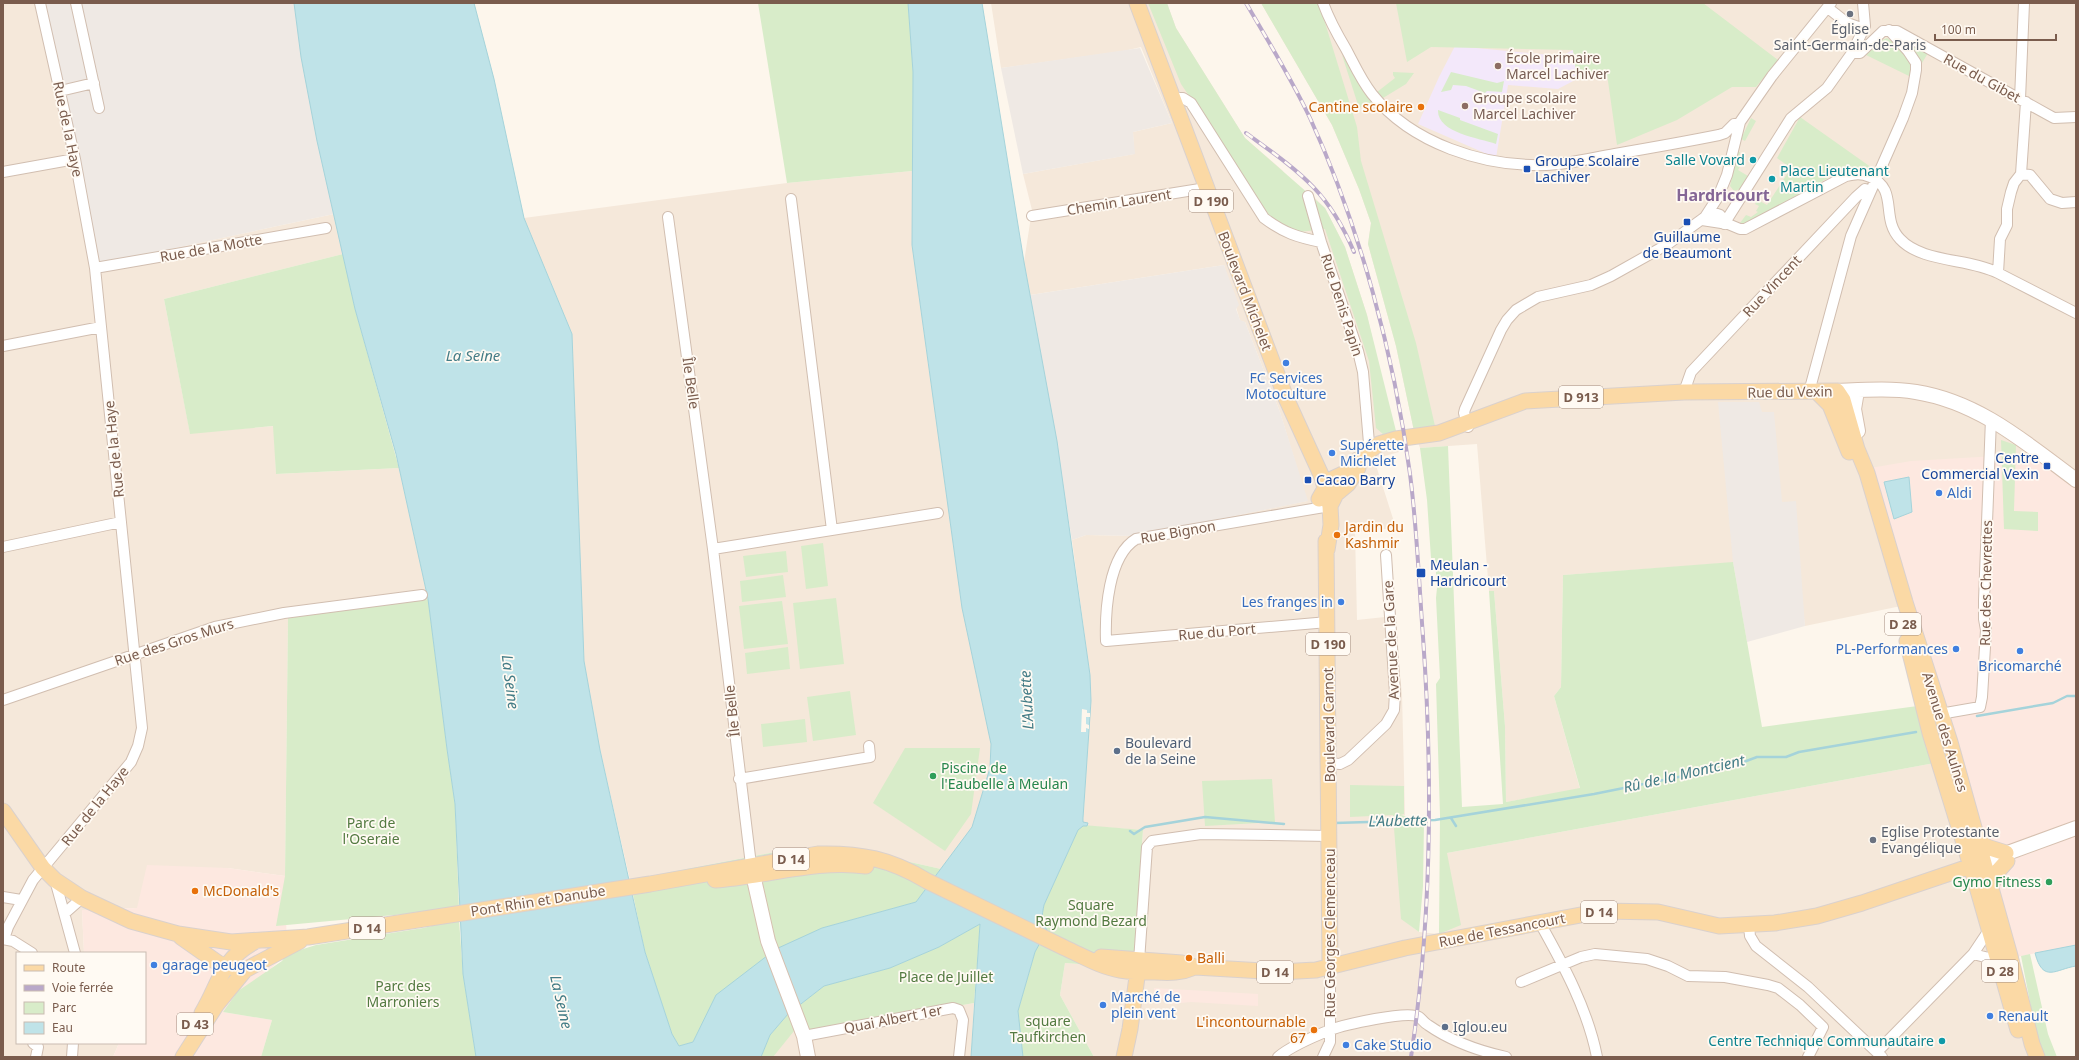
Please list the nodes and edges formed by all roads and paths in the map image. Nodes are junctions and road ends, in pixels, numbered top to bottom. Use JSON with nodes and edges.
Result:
{"nodes":[{"id":1,"x":40,"y":3,"type":"edge"},
{"id":2,"x":76,"y":3,"type":"edge"},
{"id":3,"x":1137,"y":3,"type":"edge"},
{"id":4,"x":1323,"y":3,"type":"edge"},
{"id":5,"x":1863,"y":3,"type":"edge"},
{"id":6,"x":2024,"y":3,"type":"edge"},
{"id":7,"x":1830,"y":6,"type":"edge"},
{"id":8,"x":1864,"y":29,"type":"junction"},
{"id":9,"x":1889,"y":30,"type":"junction"},
{"id":10,"x":1852,"y":53,"type":"junction"},
{"id":11,"x":94,"y":83,"type":"junction"},
{"id":12,"x":60,"y":91,"type":"junction"},
{"id":13,"x":1172,"y":98,"type":"junction"},
{"id":14,"x":2023,"y":101,"type":"junction"},
{"id":15,"x":100,"y":108,"type":"dead end"},
{"id":16,"x":1198,"y":115,"type":"junction"},
{"id":17,"x":2076,"y":117,"type":"edge"},
{"id":18,"x":1181,"y":121,"type":"junction"},
{"id":19,"x":1738,"y":124,"type":"junction"},
{"id":20,"x":75,"y":159,"type":"junction"},
{"id":21,"x":3,"y":172,"type":"edge"},
{"id":22,"x":2021,"y":174,"type":"junction"},
{"id":23,"x":1872,"y":185,"type":"junction"},
{"id":24,"x":1206,"y":188,"type":"junction"},
{"id":25,"x":1308,"y":196,"type":"dead end"},
{"id":26,"x":791,"y":199,"type":"dead end"},
{"id":27,"x":2076,"y":202,"type":"edge"},
{"id":28,"x":1709,"y":211,"type":"junction"},
{"id":29,"x":1032,"y":216,"type":"dead end"},
{"id":30,"x":668,"y":217,"type":"dead end"},
{"id":31,"x":1702,"y":220,"type":"junction"},
{"id":32,"x":1726,"y":223,"type":"junction"},
{"id":33,"x":326,"y":228,"type":"dead end"},
{"id":34,"x":1321,"y":242,"type":"junction"},
{"id":35,"x":95,"y":268,"type":"junction"},
{"id":36,"x":1998,"y":273,"type":"junction"},
{"id":37,"x":2076,"y":313,"type":"edge"},
{"id":38,"x":101,"y":327,"type":"junction"},
{"id":39,"x":3,"y":346,"type":"edge"},
{"id":40,"x":1837,"y":391,"type":"junction"},
{"id":41,"x":1857,"y":391,"type":"junction"},
{"id":42,"x":1684,"y":392,"type":"junction"},
{"id":43,"x":1813,"y":392,"type":"junction"},
{"id":44,"x":1830,"y":405,"type":"junction"},
{"id":45,"x":1991,"y":419,"type":"junction"},
{"id":46,"x":1468,"y":425,"type":"junction"},
{"id":47,"x":1370,"y":454,"type":"junction"},
{"id":48,"x":1867,"y":473,"type":"junction"},
{"id":49,"x":2076,"y":480,"type":"edge"},
{"id":50,"x":1325,"y":492,"type":"junction"},
{"id":51,"x":938,"y":513,"type":"dead end"},
{"id":52,"x":121,"y":522,"type":"junction"},
{"id":53,"x":832,"y":530,"type":"junction"},
{"id":54,"x":3,"y":546,"type":"edge"},
{"id":55,"x":713,"y":548,"type":"junction"},
{"id":56,"x":1386,"y":555,"type":"dead end"},
{"id":57,"x":422,"y":595,"type":"dead end"},
{"id":58,"x":1328,"y":622,"type":"junction"},
{"id":59,"x":1106,"y":641,"type":"joint"},
{"id":60,"x":135,"y":653,"type":"junction"},
{"id":61,"x":3,"y":700,"type":"edge"},
{"id":62,"x":1940,"y":714,"type":"junction"},
{"id":63,"x":869,"y":746,"type":"dead end"},
{"id":64,"x":1330,"y":763,"type":"junction"},
{"id":65,"x":739,"y":778,"type":"junction"},
{"id":66,"x":3,"y":811,"type":"edge"},
{"id":67,"x":2076,"y":828,"type":"edge"},
{"id":68,"x":1330,"y":832,"type":"junction"},
{"id":69,"x":2076,"y":838,"type":"edge"},
{"id":70,"x":1978,"y":841,"type":"junction"},
{"id":71,"x":2006,"y":857,"type":"junction"},
{"id":72,"x":1977,"y":864,"type":"junction"},
{"id":73,"x":43,"y":868,"type":"junction"},
{"id":74,"x":752,"y":870,"type":"junction"},
{"id":75,"x":1943,"y":875,"type":"junction"},
{"id":76,"x":55,"y":880,"type":"junction"},
{"id":77,"x":1983,"y":886,"type":"junction"},
{"id":78,"x":3,"y":897,"type":"edge"},
{"id":79,"x":82,"y":898,"type":"junction"},
{"id":80,"x":21,"y":900,"type":"junction"},
{"id":81,"x":66,"y":913,"type":"junction"},
{"id":82,"x":1540,"y":923,"type":"junction"},
{"id":83,"x":1749,"y":926,"type":"junction"},
{"id":84,"x":1989,"y":930,"type":"junction"},
{"id":85,"x":178,"y":934,"type":"junction"},
{"id":86,"x":308,"y":937,"type":"junction"},
{"id":87,"x":4,"y":939,"type":"edge"},
{"id":88,"x":256,"y":941,"type":"joint"},
{"id":89,"x":234,"y":947,"type":"junction"},
{"id":90,"x":30,"y":952,"type":"edge"},
{"id":91,"x":75,"y":952,"type":"edge"},
{"id":92,"x":1973,"y":954,"type":"junction"},
{"id":93,"x":208,"y":956,"type":"junction"},
{"id":94,"x":1997,"y":960,"type":"junction"},
{"id":95,"x":1564,"y":965,"type":"junction"},
{"id":96,"x":226,"y":966,"type":"junction"},
{"id":97,"x":1139,"y":967,"type":"junction"},
{"id":98,"x":1330,"y":967,"type":"junction"},
{"id":99,"x":245,"y":970,"type":"junction"},
{"id":100,"x":2014,"y":976,"type":"junction"},
{"id":101,"x":1521,"y":982,"type":"dead end"},
{"id":102,"x":214,"y":989,"type":"junction"},
{"id":103,"x":1130,"y":1029,"type":"junction"},
{"id":104,"x":1326,"y":1032,"type":"junction"},
{"id":105,"x":804,"y":1036,"type":"junction"},
{"id":106,"x":34,"y":1044,"type":"edge"},
{"id":107,"x":73,"y":1044,"type":"edge"},
{"id":108,"x":1880,"y":1055,"type":"edge"},
{"id":109,"x":36,"y":1057,"type":"edge"},
{"id":110,"x":72,"y":1057,"type":"edge"},
{"id":111,"x":174,"y":1057,"type":"edge"},
{"id":112,"x":183,"y":1057,"type":"edge"},
{"id":113,"x":808,"y":1057,"type":"edge"},
{"id":114,"x":960,"y":1057,"type":"edge"},
{"id":115,"x":1124,"y":1057,"type":"edge"},
{"id":116,"x":1131,"y":1057,"type":"edge"},
{"id":117,"x":1278,"y":1057,"type":"edge"},
{"id":118,"x":1323,"y":1057,"type":"edge"},
{"id":119,"x":1506,"y":1057,"type":"edge"},
{"id":120,"x":1597,"y":1057,"type":"edge"},
{"id":121,"x":1808,"y":1057,"type":"edge"},
{"id":122,"x":2028,"y":1057,"type":"edge"},
{"id":123,"x":2037,"y":1057,"type":"edge"}],
"edges":[{"from":1,"to":12,"type":"street","name":"Rue de la Haye"},
{"from":2,"to":11,"type":"street"},
{"from":3,"to":13,"type":"main road","name":"Boulevard Michelet","number":"D 190"},
{"from":4,"to":19,"type":"street"},
{"from":5,"to":8,"type":"street"},
{"from":6,"to":14,"type":"street"},
{"from":7,"to":8,"type":"street"},
{"from":7,"to":19,"type":"street"},
{"from":8,"to":10,"type":"street"},
{"from":9,"to":10,"type":"street"},
{"from":9,"to":14,"type":"street","name":"Rue du Gibet"},
{"from":9,"to":23,"type":"street"},
{"from":10,"to":32,"type":"street"},
{"from":11,"to":12,"type":"street"},
{"from":11,"to":15,"type":"street"},
{"from":12,"to":20,"type":"street","name":"Rue de la Haye"},
{"from":13,"to":16,"type":"street","name":"Rue Denis Papin"},
{"from":13,"to":18,"type":"main road","name":"Boulevard Michelet","number":"D 190"},
{"from":14,"to":17,"type":"street","name":"Rue du Gibet"},
{"from":14,"to":22,"type":"street"},
{"from":16,"to":18,"type":"street"},
{"from":16,"to":34,"type":"street","name":"Rue Denis Papin"},
{"from":18,"to":24,"type":"main road","name":"Boulevard Michelet","number":"D 190"},
{"from":19,"to":28,"type":"street"},
{"from":20,"to":21,"type":"street"},
{"from":20,"to":35,"type":"street","name":"Rue de la Haye"},
{"from":22,"to":27,"type":"street"},
{"from":22,"to":36,"type":"street"},
{"from":23,"to":32,"type":"street"},
{"from":23,"to":36,"type":"street"},
{"from":23,"to":42,"type":"street","name":"Rue Vincent"},
{"from":23,"to":43,"type":"street"},
{"from":24,"to":29,"type":"street","name":"Chemin Laurent"},
{"from":24,"to":50,"type":"main road","name":"Boulevard Michelet","number":"D 190"},
{"from":25,"to":34,"type":"street"},
{"from":26,"to":53,"type":"street"},
{"from":28,"to":31,"type":"street"},
{"from":28,"to":32,"type":"street"},
{"from":30,"to":55,"type":"street","name":"Île Belle"},
{"from":31,"to":32,"type":"street"},
{"from":31,"to":46,"type":"street"},
{"from":33,"to":35,"type":"street","name":"Rue de la Motte"},
{"from":34,"to":47,"type":"street","name":"Rue Denis Papin"},
{"from":35,"to":38,"type":"street","name":"Rue de la Haye"},
{"from":36,"to":37,"type":"street"},
{"from":38,"to":39,"type":"street"},
{"from":38,"to":52,"type":"street","name":"Rue de la Haye"},
{"from":40,"to":41,"type":"main road","name":"Rue du Vexin","number":"D 913"},
{"from":40,"to":43,"type":"main road","name":"Rue du Vexin","number":"D 913"},
{"from":40,"to":44,"type":"main road"},
{"from":40,"to":48,"type":"main road","number":"D 28"},
{"from":41,"to":45,"type":"main road","name":"Rue du Vexin","number":"D 913"},
{"from":41,"to":48,"type":"main road"},
{"from":42,"to":43,"type":"main road","name":"Rue du Vexin","number":"D 913"},
{"from":42,"to":46,"type":"main road","name":"Rue du Vexin","number":"D 913"},
{"from":43,"to":44,"type":"main road","number":"D 28"},
{"from":44,"to":72,"type":"main road","number":"D 28"},
{"from":45,"to":49,"type":"main road","name":"Rue du Vexin","number":"D 913"},
{"from":45,"to":62,"type":"street","name":"Rue des Chevrettes"},
{"from":46,"to":47,"type":"main road","name":"Rue du Vexin","number":"D 913"},
{"from":47,"to":50,"type":"main road","name":"Rue du Vexin","number":"D 913"},
{"from":48,"to":62,"type":"main road","name":"Avenue des Aulnes","number":"D 28"},
{"from":50,"to":58,"type":"main road","name":"Boulevard Carnot","number":"D 190"},
{"from":50,"to":59,"type":"street","name":"Rue Bignon"},
{"from":51,"to":53,"type":"street"},
{"from":52,"to":54,"type":"street"},
{"from":52,"to":60,"type":"street","name":"Rue de la Haye"},
{"from":53,"to":55,"type":"street"},
{"from":55,"to":65,"type":"street","name":"Île Belle"},
{"from":56,"to":64,"type":"street","name":"Avenue de la Gare"},
{"from":57,"to":60,"type":"street","name":"Rue des Gros Murs"},
{"from":58,"to":59,"type":"street","name":"Rue du Port"},
{"from":58,"to":64,"type":"main road","name":"Boulevard Carnot","number":"D 190"},
{"from":60,"to":61,"type":"street","name":"Rue des Gros Murs"},
{"from":60,"to":73,"type":"street","name":"Rue de la Haye"},
{"from":62,"to":70,"type":"main road","name":"Avenue des Aulnes","number":"D 28"},
{"from":63,"to":65,"type":"street"},
{"from":64,"to":68,"type":"main road","name":"Boulevard Carnot","number":"D 190"},
{"from":65,"to":74,"type":"street","name":"Île Belle"},
{"from":66,"to":73,"type":"main road"},
{"from":67,"to":71,"type":"main road","number":"D 14"},
{"from":68,"to":97,"type":"street"},
{"from":68,"to":98,"type":"main road","name":"Rue Georges Clemenceau","number":"D 190"},
{"from":69,"to":71,"type":"main road","number":"D 14"},
{"from":70,"to":71,"type":"main road"},
{"from":70,"to":72,"type":"main road","name":"Avenue des Aulnes","number":"D 28"},
{"from":71,"to":72,"type":"main road","number":"D 14"},
{"from":71,"to":77,"type":"main road"},
{"from":72,"to":75,"type":"main road","number":"D 14"},
{"from":72,"to":77,"type":"main road","number":"D 28"},
{"from":72,"to":100,"type":"main road"},
{"from":73,"to":76,"type":"main road"},
{"from":73,"to":80,"type":"street","name":"Rue de la Haye"},
{"from":74,"to":86,"type":"main road","name":"Pont Rhin et Danube","number":"D 14"},
{"from":74,"to":97,"type":"main road","number":"D 14"},
{"from":74,"to":105,"type":"main road"},
{"from":75,"to":77,"type":"main road"},
{"from":75,"to":83,"type":"main road","number":"D 14"},
{"from":76,"to":79,"type":"main road"},
{"from":76,"to":81,"type":"street"},
{"from":77,"to":84,"type":"main road","number":"D 28"},
{"from":77,"to":100,"type":"main road","number":"D 28"},
{"from":78,"to":80,"type":"street"},
{"from":79,"to":81,"type":"street"},
{"from":79,"to":85,"type":"main road"},
{"from":80,"to":87,"type":"street","name":"Rue de la Haye"},
{"from":81,"to":91,"type":"street"},
{"from":82,"to":83,"type":"main road","name":"Rue de Tessancourt","number":"D 14"},
{"from":82,"to":95,"type":"street"},
{"from":82,"to":98,"type":"main road","name":"Rue de Tessancourt","number":"D 14"},
{"from":83,"to":108,"type":"street"},
{"from":84,"to":92,"type":"street"},
{"from":84,"to":94,"type":"main road","number":"D 28"},
{"from":85,"to":89,"type":"main road"},
{"from":85,"to":93,"type":"main road"},
{"from":86,"to":88,"type":"main road","number":"D 14"},
{"from":86,"to":99,"type":"main road","number":"D 14"},
{"from":87,"to":90,"type":"street"},
{"from":88,"to":89,"type":"main road","number":"D 43"},
{"from":89,"to":96,"type":"main road","number":"D 43"},
{"from":89,"to":99,"type":"main road"},
{"from":92,"to":94,"type":"street"},
{"from":92,"to":108,"type":"street"},
{"from":93,"to":96,"type":"main road"},
{"from":93,"to":102,"type":"main road"},
{"from":94,"to":122,"type":"main road","number":"D 28"},
{"from":95,"to":101,"type":"street"},
{"from":95,"to":120,"type":"street"},
{"from":95,"to":121,"type":"street"},
{"from":96,"to":99,"type":"main road"},
{"from":96,"to":102,"type":"main road","number":"D 43"},
{"from":97,"to":98,"type":"main road","number":"D 14"},
{"from":97,"to":103,"type":"main road"},
{"from":98,"to":104,"type":"street","name":"Rue Georges Clemenceau","number":"D 190"},
{"from":99,"to":112,"type":"main road","number":"D 43"},
{"from":100,"to":123,"type":"main road","number":"D 28"},
{"from":102,"to":111,"type":"main road","number":"D 43"},
{"from":103,"to":115,"type":"main road"},
{"from":103,"to":116,"type":"main road"},
{"from":104,"to":117,"type":"street"},
{"from":104,"to":118,"type":"street","name":"Rue Georges Clemenceau"},
{"from":104,"to":119,"type":"street"},
{"from":105,"to":113,"type":"main road"},
{"from":105,"to":114,"type":"street","name":"Quai Albert 1er"},
{"from":106,"to":109,"type":"street"},
{"from":107,"to":110,"type":"street"}]}
